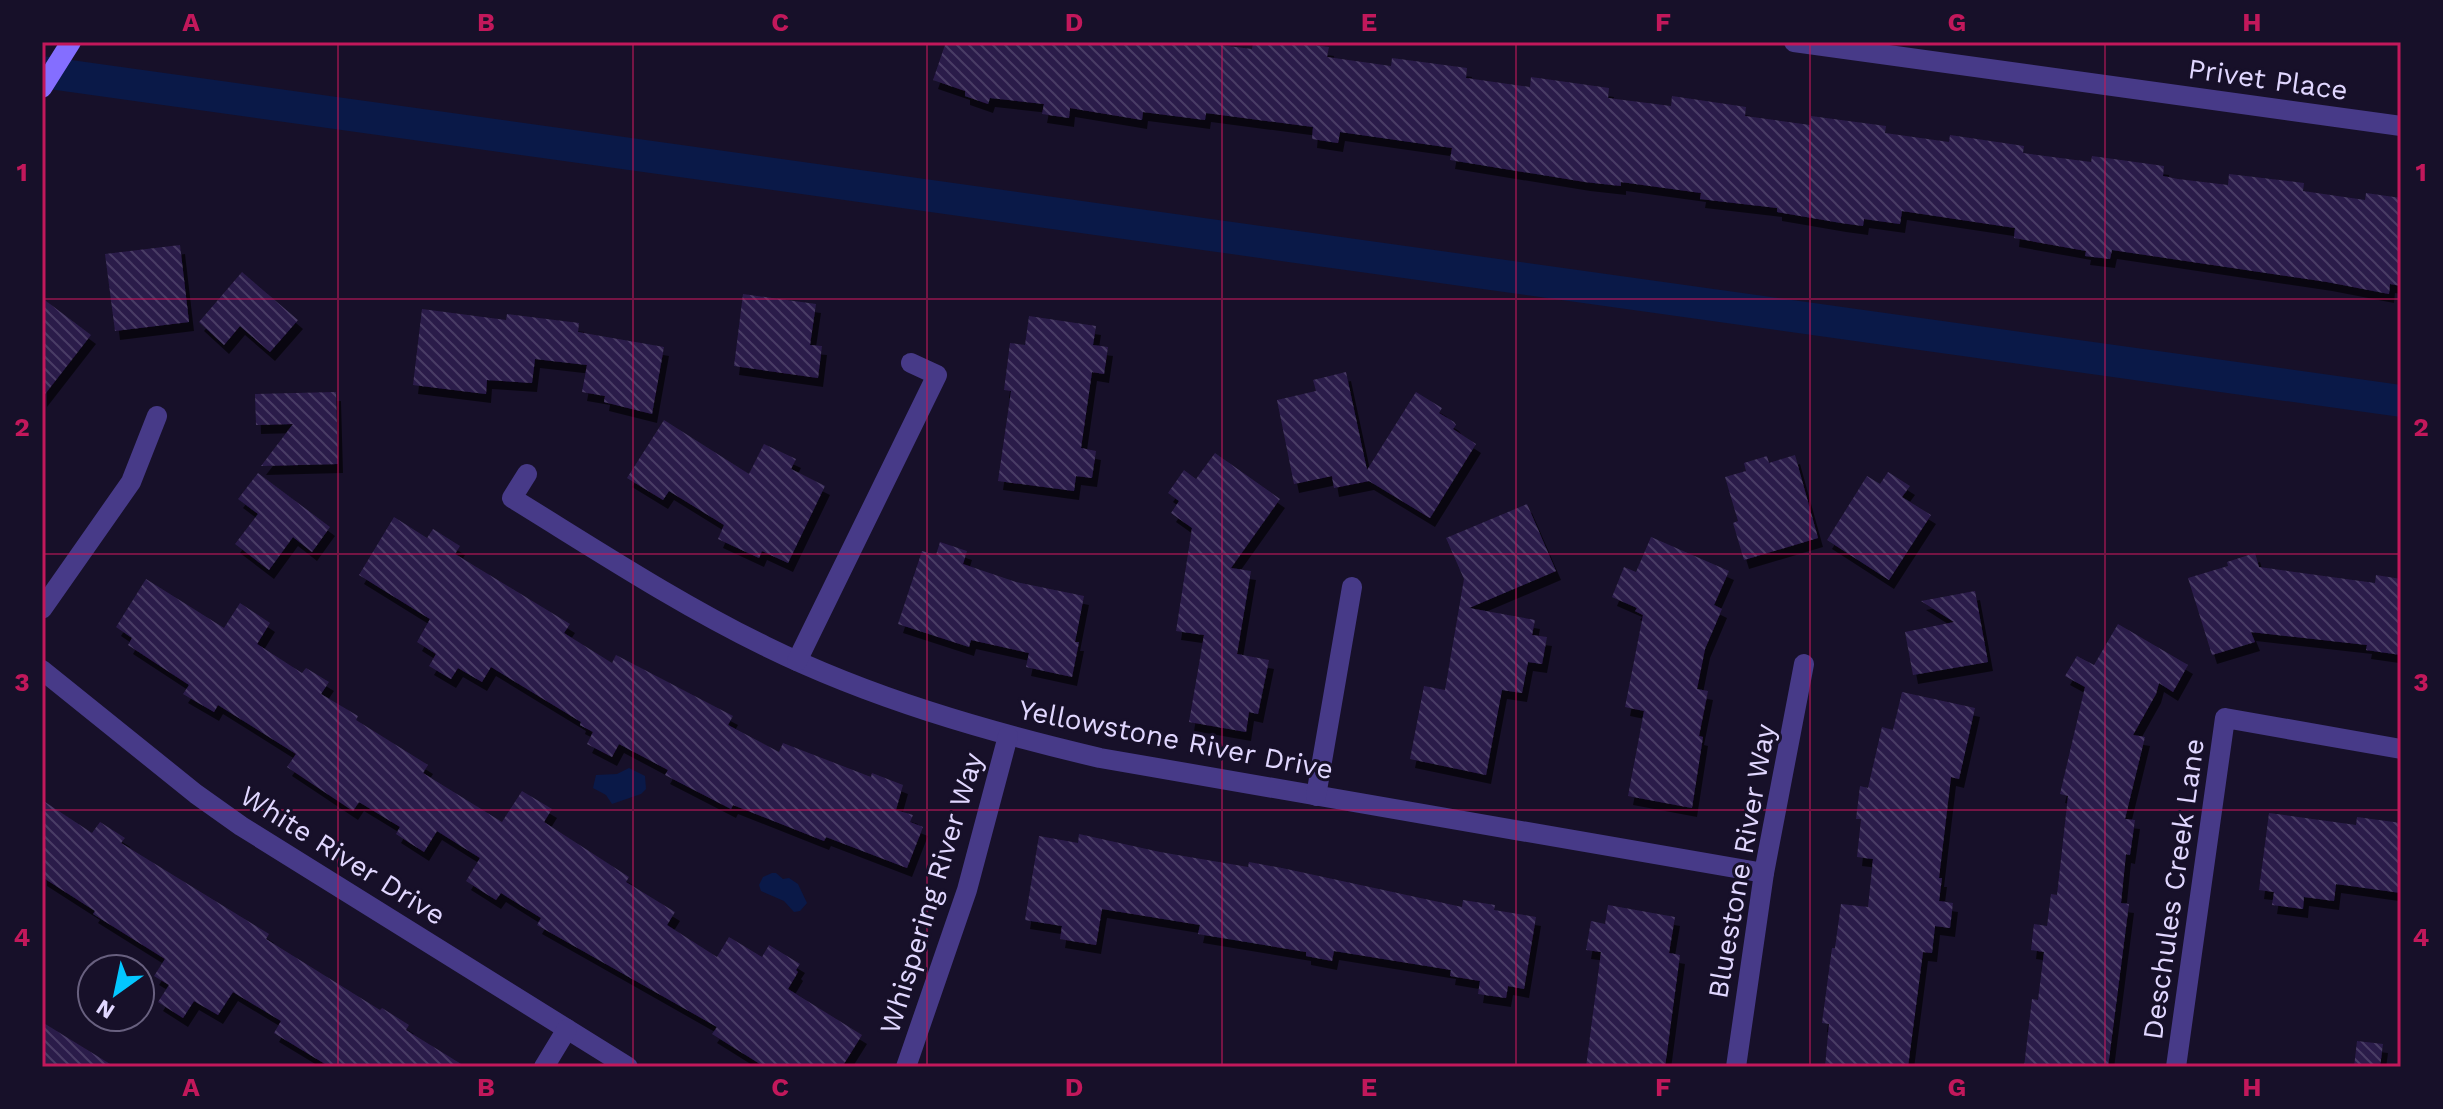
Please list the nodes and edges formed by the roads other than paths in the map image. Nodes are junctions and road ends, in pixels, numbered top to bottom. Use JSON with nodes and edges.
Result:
{"nodes":[{"id":1,"x":71,"y":42,"type":"edge"},
{"id":2,"x":1794,"y":42,"type":"edge"},
{"id":3,"x":1888,"y":48,"type":"edge"},
{"id":4,"x":42,"y":88,"type":"edge"},
{"id":5,"x":2401,"y":126,"type":"edge"},
{"id":6,"x":911,"y":363,"type":"dead end"},
{"id":7,"x":157,"y":416,"type":"dead end"},
{"id":8,"x":527,"y":474,"type":"dead end"},
{"id":9,"x":1352,"y":587,"type":"dead end"},
{"id":10,"x":42,"y":609,"type":"edge"},
{"id":11,"x":797,"y":661,"type":"junction"},
{"id":12,"x":1804,"y":664,"type":"dead end"},
{"id":13,"x":42,"y":670,"type":"edge"},
{"id":14,"x":1008,"y":736,"type":"junction"},
{"id":15,"x":2401,"y":749,"type":"edge"},
{"id":16,"x":1316,"y":796,"type":"junction"},
{"id":17,"x":1764,"y":873,"type":"junction"},
{"id":18,"x":567,"y":1029,"type":"junction"},
{"id":19,"x":544,"y":1067,"type":"edge"},
{"id":20,"x":628,"y":1067,"type":"edge"},
{"id":21,"x":906,"y":1067,"type":"edge"},
{"id":22,"x":1736,"y":1067,"type":"edge"},
{"id":23,"x":2176,"y":1067,"type":"edge"}],
"edges":[{"from":1,"to":4,"type":"main road"},
{"from":2,"to":3,"type":"street","name":"Privet Place"},
{"from":3,"to":5,"type":"street","name":"Privet Place"},
{"from":6,"to":11,"type":"street"},
{"from":7,"to":10,"type":"street"},
{"from":8,"to":11,"type":"street","name":"Yellowstone River Drive"},
{"from":9,"to":16,"type":"street"},
{"from":11,"to":14,"type":"street","name":"Yellowstone River Drive"},
{"from":12,"to":17,"type":"street","name":"Bluestone River Way"},
{"from":13,"to":18,"type":"street","name":"White River Drive"},
{"from":14,"to":16,"type":"street","name":"Yellowstone River Drive"},
{"from":14,"to":21,"type":"street","name":"Whispering River Way"},
{"from":15,"to":23,"type":"street","name":"Deschules Creek Lane"},
{"from":16,"to":17,"type":"street","name":"Yellowstone River Drive"},
{"from":17,"to":22,"type":"street","name":"Bluestone River Way"},
{"from":18,"to":19,"type":"street"},
{"from":18,"to":20,"type":"street","name":"White River Drive"}]}
